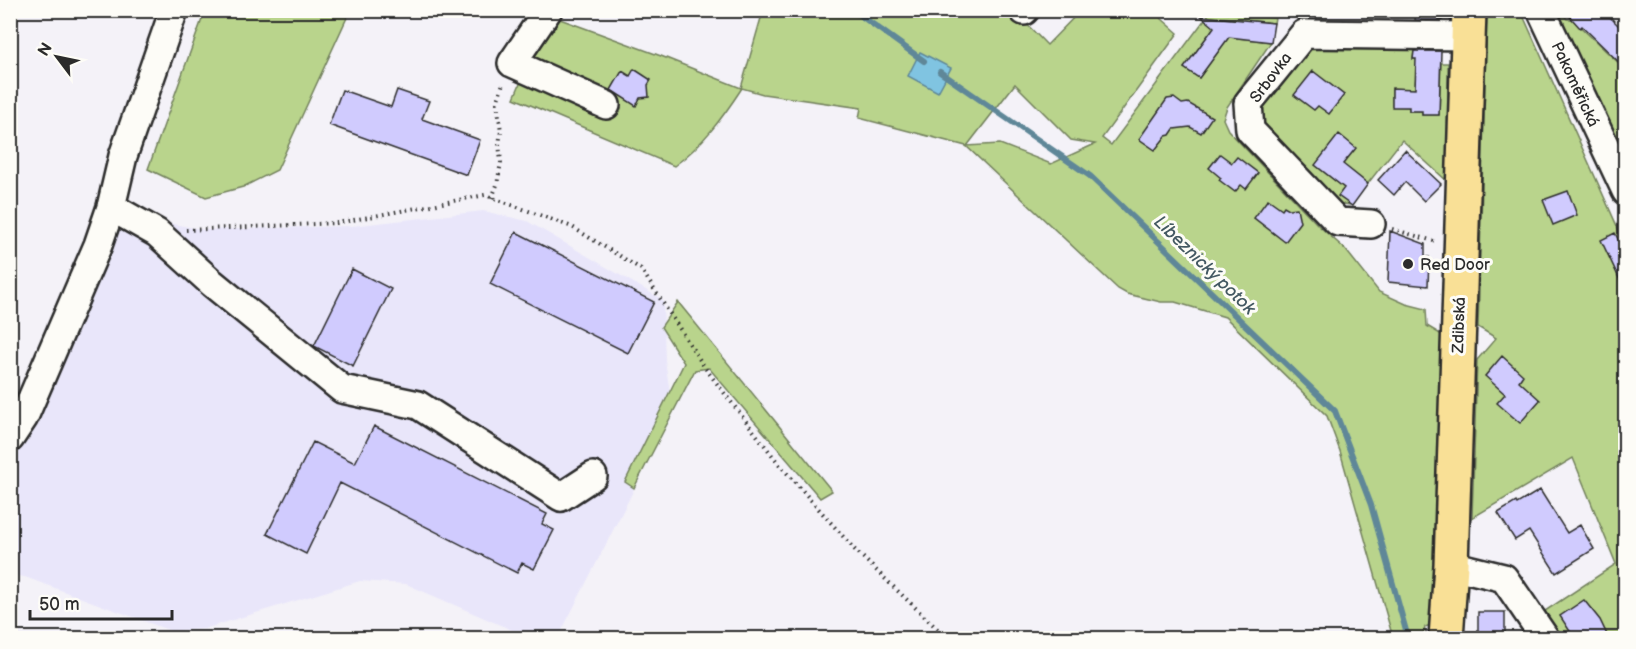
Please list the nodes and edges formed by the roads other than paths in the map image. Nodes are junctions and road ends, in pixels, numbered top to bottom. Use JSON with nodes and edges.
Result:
{"nodes":[{"id":1,"x":174,"y":10,"type":"edge"},
{"id":2,"x":548,"y":10,"type":"edge"},
{"id":3,"x":1541,"y":10,"type":"edge"},
{"id":4,"x":1469,"y":23,"type":"edge"},
{"id":5,"x":606,"y":105,"type":"dead end"},
{"id":6,"x":1626,"y":190,"type":"edge"},
{"id":7,"x":111,"y":207,"type":"junction"},
{"id":8,"x":1371,"y":224,"type":"road end"},
{"id":9,"x":10,"y":438,"type":"edge"},
{"id":10,"x":593,"y":476,"type":"dead end"},
{"id":11,"x":1451,"y":565,"type":"junction"},
{"id":12,"x":1446,"y":639,"type":"edge"},
{"id":13,"x":1545,"y":639,"type":"edge"}],
"edges":[{"from":1,"to":7,"type":"street"},
{"from":2,"to":5,"type":"street"},
{"from":3,"to":6,"type":"street","name":"Pakoměřická"},
{"from":4,"to":8,"type":"street","name":"Srbovka"},
{"from":4,"to":11,"type":"main road","name":"Zdibská"},
{"from":7,"to":9,"type":"street"},
{"from":7,"to":10,"type":"street"},
{"from":11,"to":12,"type":"main road","name":"Zdibská"},
{"from":11,"to":13,"type":"street"}]}
